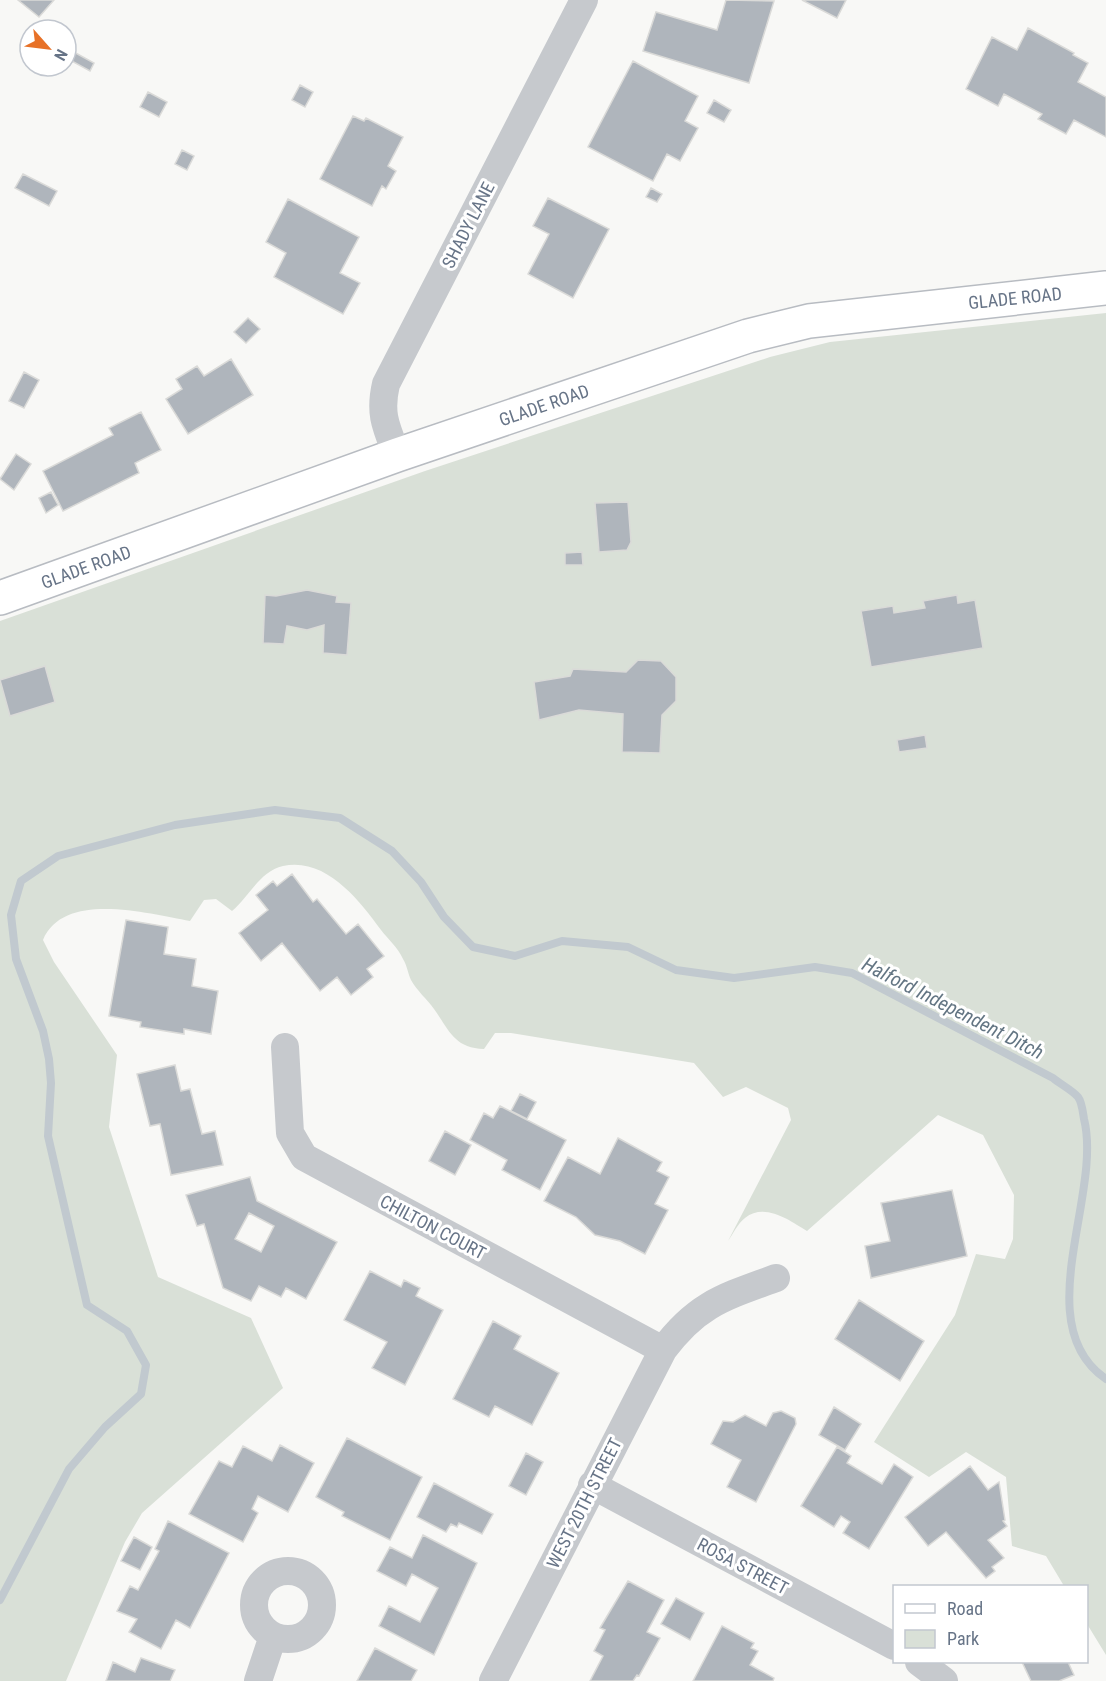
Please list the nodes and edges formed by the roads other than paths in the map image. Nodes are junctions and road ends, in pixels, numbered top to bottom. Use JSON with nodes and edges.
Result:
{"nodes":[{"id":1,"x":584,"y":0,"type":"edge"},
{"id":2,"x":1106,"y":288,"type":"edge"},
{"id":3,"x":397,"y":455,"type":"junction"},
{"id":4,"x":0,"y":598,"type":"edge"},
{"id":5,"x":285,"y":1047,"type":"dead end"},
{"id":6,"x":776,"y":1278,"type":"dead end"},
{"id":7,"x":663,"y":1350,"type":"junction"},
{"id":8,"x":592,"y":1485,"type":"junction"},
{"id":9,"x":273,"y":1636,"type":"dead end"},
{"id":10,"x":893,"y":1645,"type":"edge"},
{"id":11,"x":920,"y":1663,"type":"edge"},
{"id":12,"x":258,"y":1681,"type":"edge"},
{"id":13,"x":493,"y":1681,"type":"edge"},
{"id":14,"x":944,"y":1681,"type":"edge"}],
"edges":[{"from":1,"to":3,"type":"street","name":"SHADY LANE"},
{"from":2,"to":3,"type":"street","name":"GLADE ROAD"},
{"from":3,"to":4,"type":"street","name":"GLADE ROAD"},
{"from":5,"to":7,"type":"street","name":"CHILTON COURT"},
{"from":6,"to":7,"type":"street","name":"WEST 20TH STREET"},
{"from":7,"to":8,"type":"street","name":"WEST 20TH STREET"},
{"from":8,"to":10,"type":"street","name":"ROSA STREET"},
{"from":8,"to":13,"type":"street","name":"WEST 20TH STREET"},
{"from":9,"to":12,"type":"street"},
{"from":11,"to":14,"type":"street"}]}
